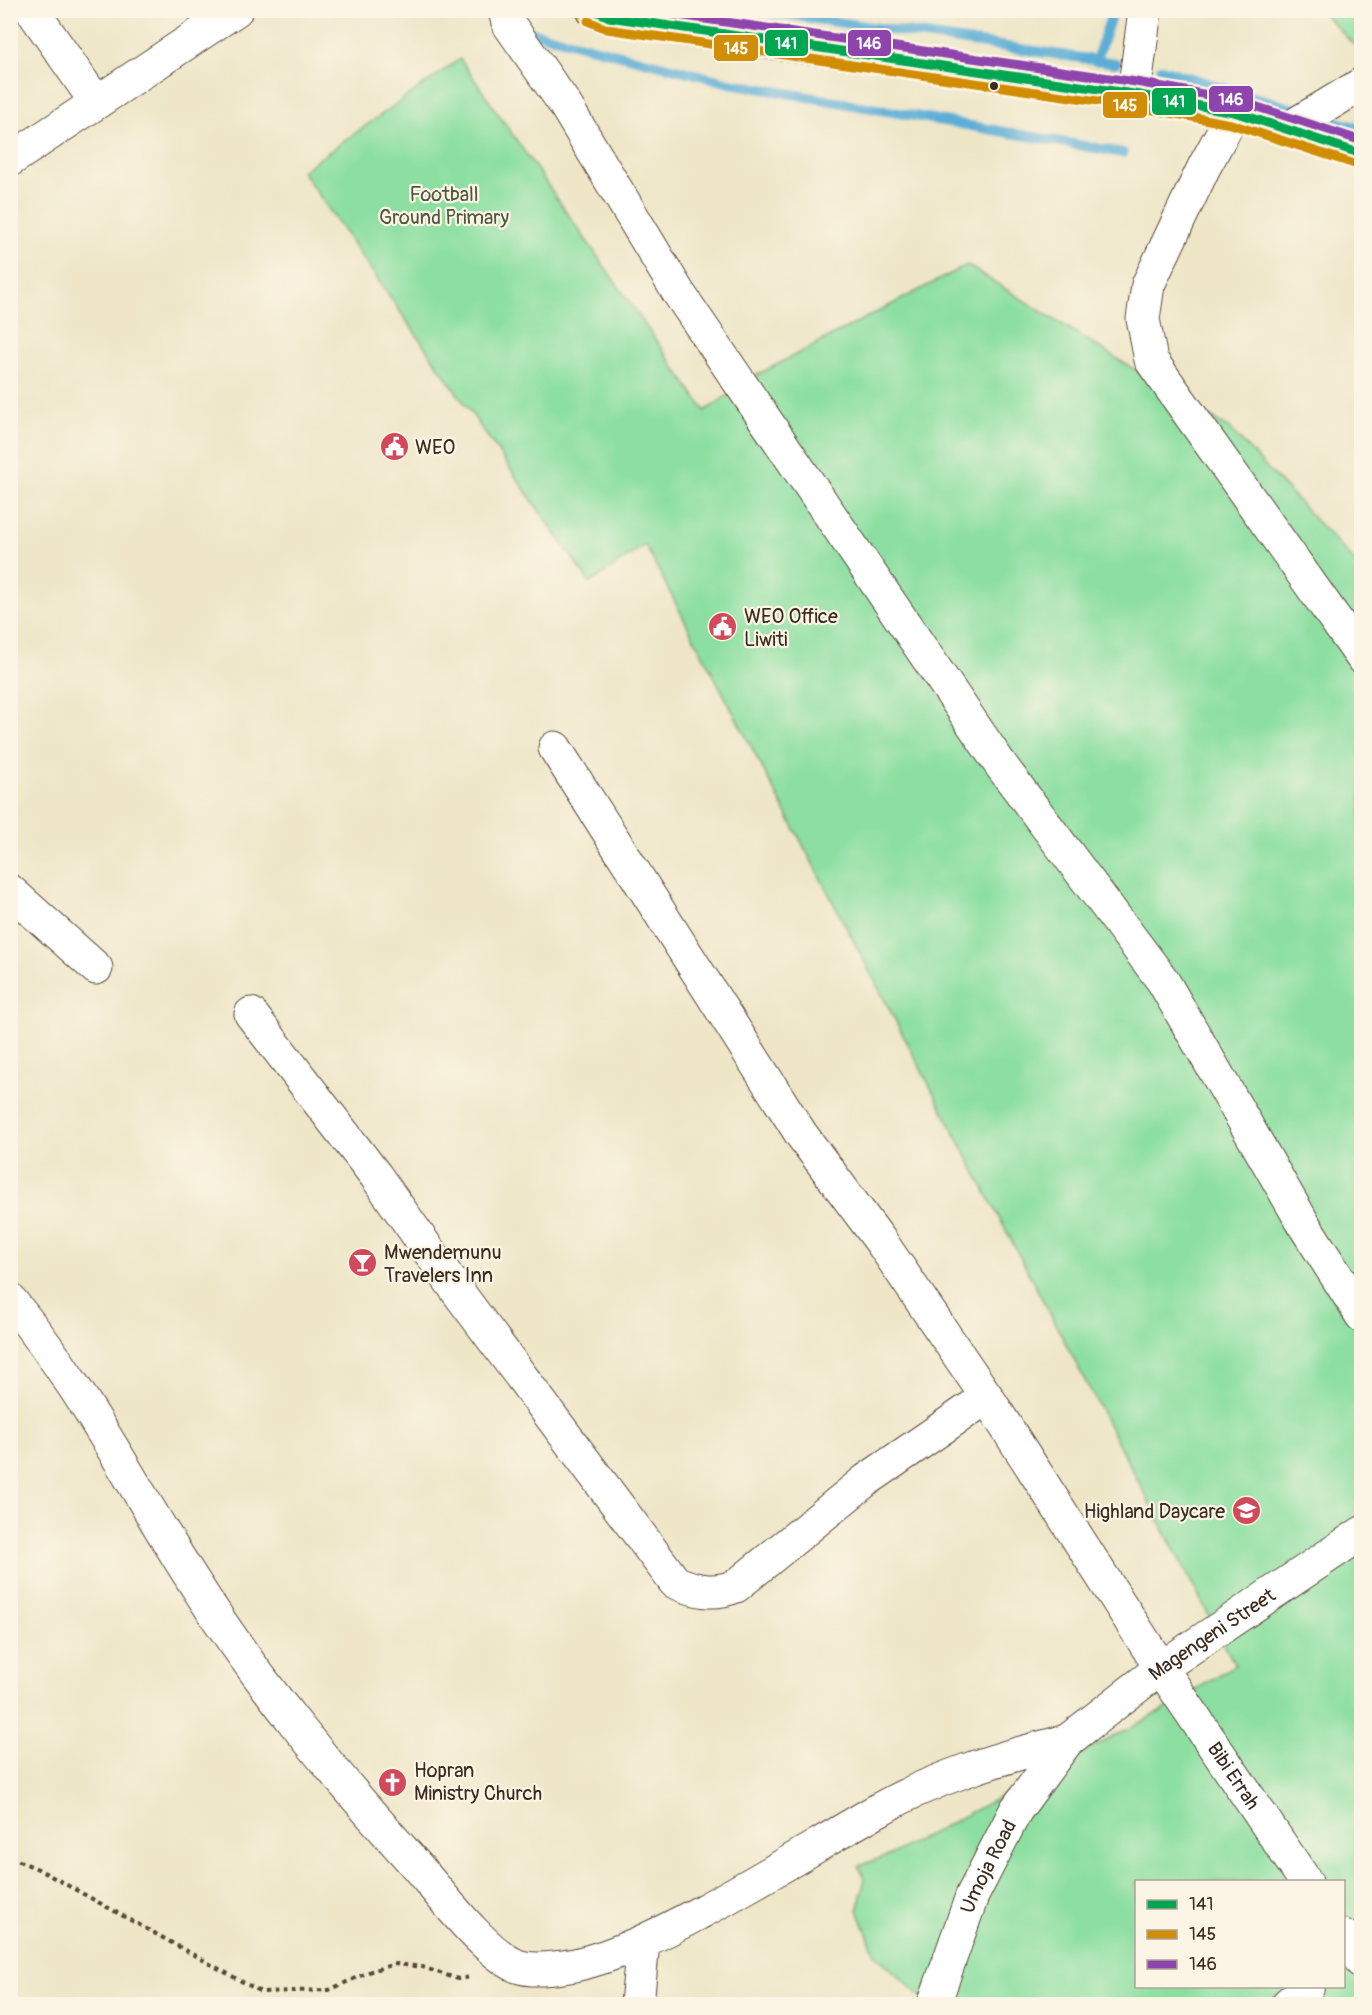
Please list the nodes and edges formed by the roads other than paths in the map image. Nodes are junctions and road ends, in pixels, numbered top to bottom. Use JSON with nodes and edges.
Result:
{"nodes":[{"id":1,"x":32,"y":10,"type":"edge"},
{"id":2,"x":236,"y":10,"type":"edge"},
{"id":3,"x":505,"y":10,"type":"edge"},
{"id":4,"x":593,"y":10,"type":"edge"},
{"id":5,"x":1145,"y":10,"type":"edge"},
{"id":6,"x":1362,"y":84,"type":"edge"},
{"id":7,"x":1134,"y":94,"type":"junction"},
{"id":8,"x":96,"y":102,"type":"junction"},
{"id":9,"x":1234,"y":112,"type":"junction"},
{"id":10,"x":1286,"y":129,"type":"junction"},
{"id":11,"x":1362,"y":154,"type":"edge"},
{"id":12,"x":10,"y":160,"type":"edge"},
{"id":13,"x":1362,"y":657,"type":"edge"},
{"id":14,"x":555,"y":748,"type":"dead end"},
{"id":15,"x":10,"y":891,"type":"edge"},
{"id":16,"x":96,"y":968,"type":"dead end"},
{"id":17,"x":251,"y":1014,"type":"dead end"},
{"id":18,"x":10,"y":1300,"type":"edge"},
{"id":19,"x":1362,"y":1316,"type":"edge"},
{"id":20,"x":987,"y":1397,"type":"junction"},
{"id":21,"x":1362,"y":1533,"type":"edge"},
{"id":22,"x":1161,"y":1668,"type":"junction"},
{"id":23,"x":1067,"y":1741,"type":"junction"},
{"id":24,"x":1305,"y":1880,"type":"edge"},
{"id":25,"x":643,"y":1943,"type":"junction"},
{"id":26,"x":1306,"y":1988,"type":"edge"},
{"id":27,"x":637,"y":2004,"type":"edge"},
{"id":28,"x":934,"y":2004,"type":"edge"},
{"id":29,"x":1288,"y":2004,"type":"edge"}],
"edges":[{"from":1,"to":8,"type":"street"},
{"from":2,"to":8,"type":"street"},
{"from":3,"to":19,"type":"street"},
{"from":4,"to":7,"type":"main road"},
{"from":5,"to":7,"type":"street"},
{"from":6,"to":10,"type":"street"},
{"from":7,"to":9,"type":"main road"},
{"from":8,"to":12,"type":"street"},
{"from":9,"to":10,"type":"main road"},
{"from":9,"to":13,"type":"street"},
{"from":10,"to":11,"type":"main road"},
{"from":14,"to":20,"type":"street","name":"Bibi Errah"},
{"from":15,"to":16,"type":"street"},
{"from":17,"to":20,"type":"street"},
{"from":18,"to":25,"type":"street"},
{"from":20,"to":22,"type":"street","name":"Bibi Errah"},
{"from":21,"to":22,"type":"street","name":"Magengeni Street"},
{"from":22,"to":23,"type":"street","name":"Magengeni Street"},
{"from":22,"to":24,"type":"street","name":"Bibi Errah"},
{"from":23,"to":25,"type":"street"},
{"from":23,"to":28,"type":"street","name":"Umoja Road"},
{"from":25,"to":27,"type":"street"},
{"from":26,"to":29,"type":"street"}]}
